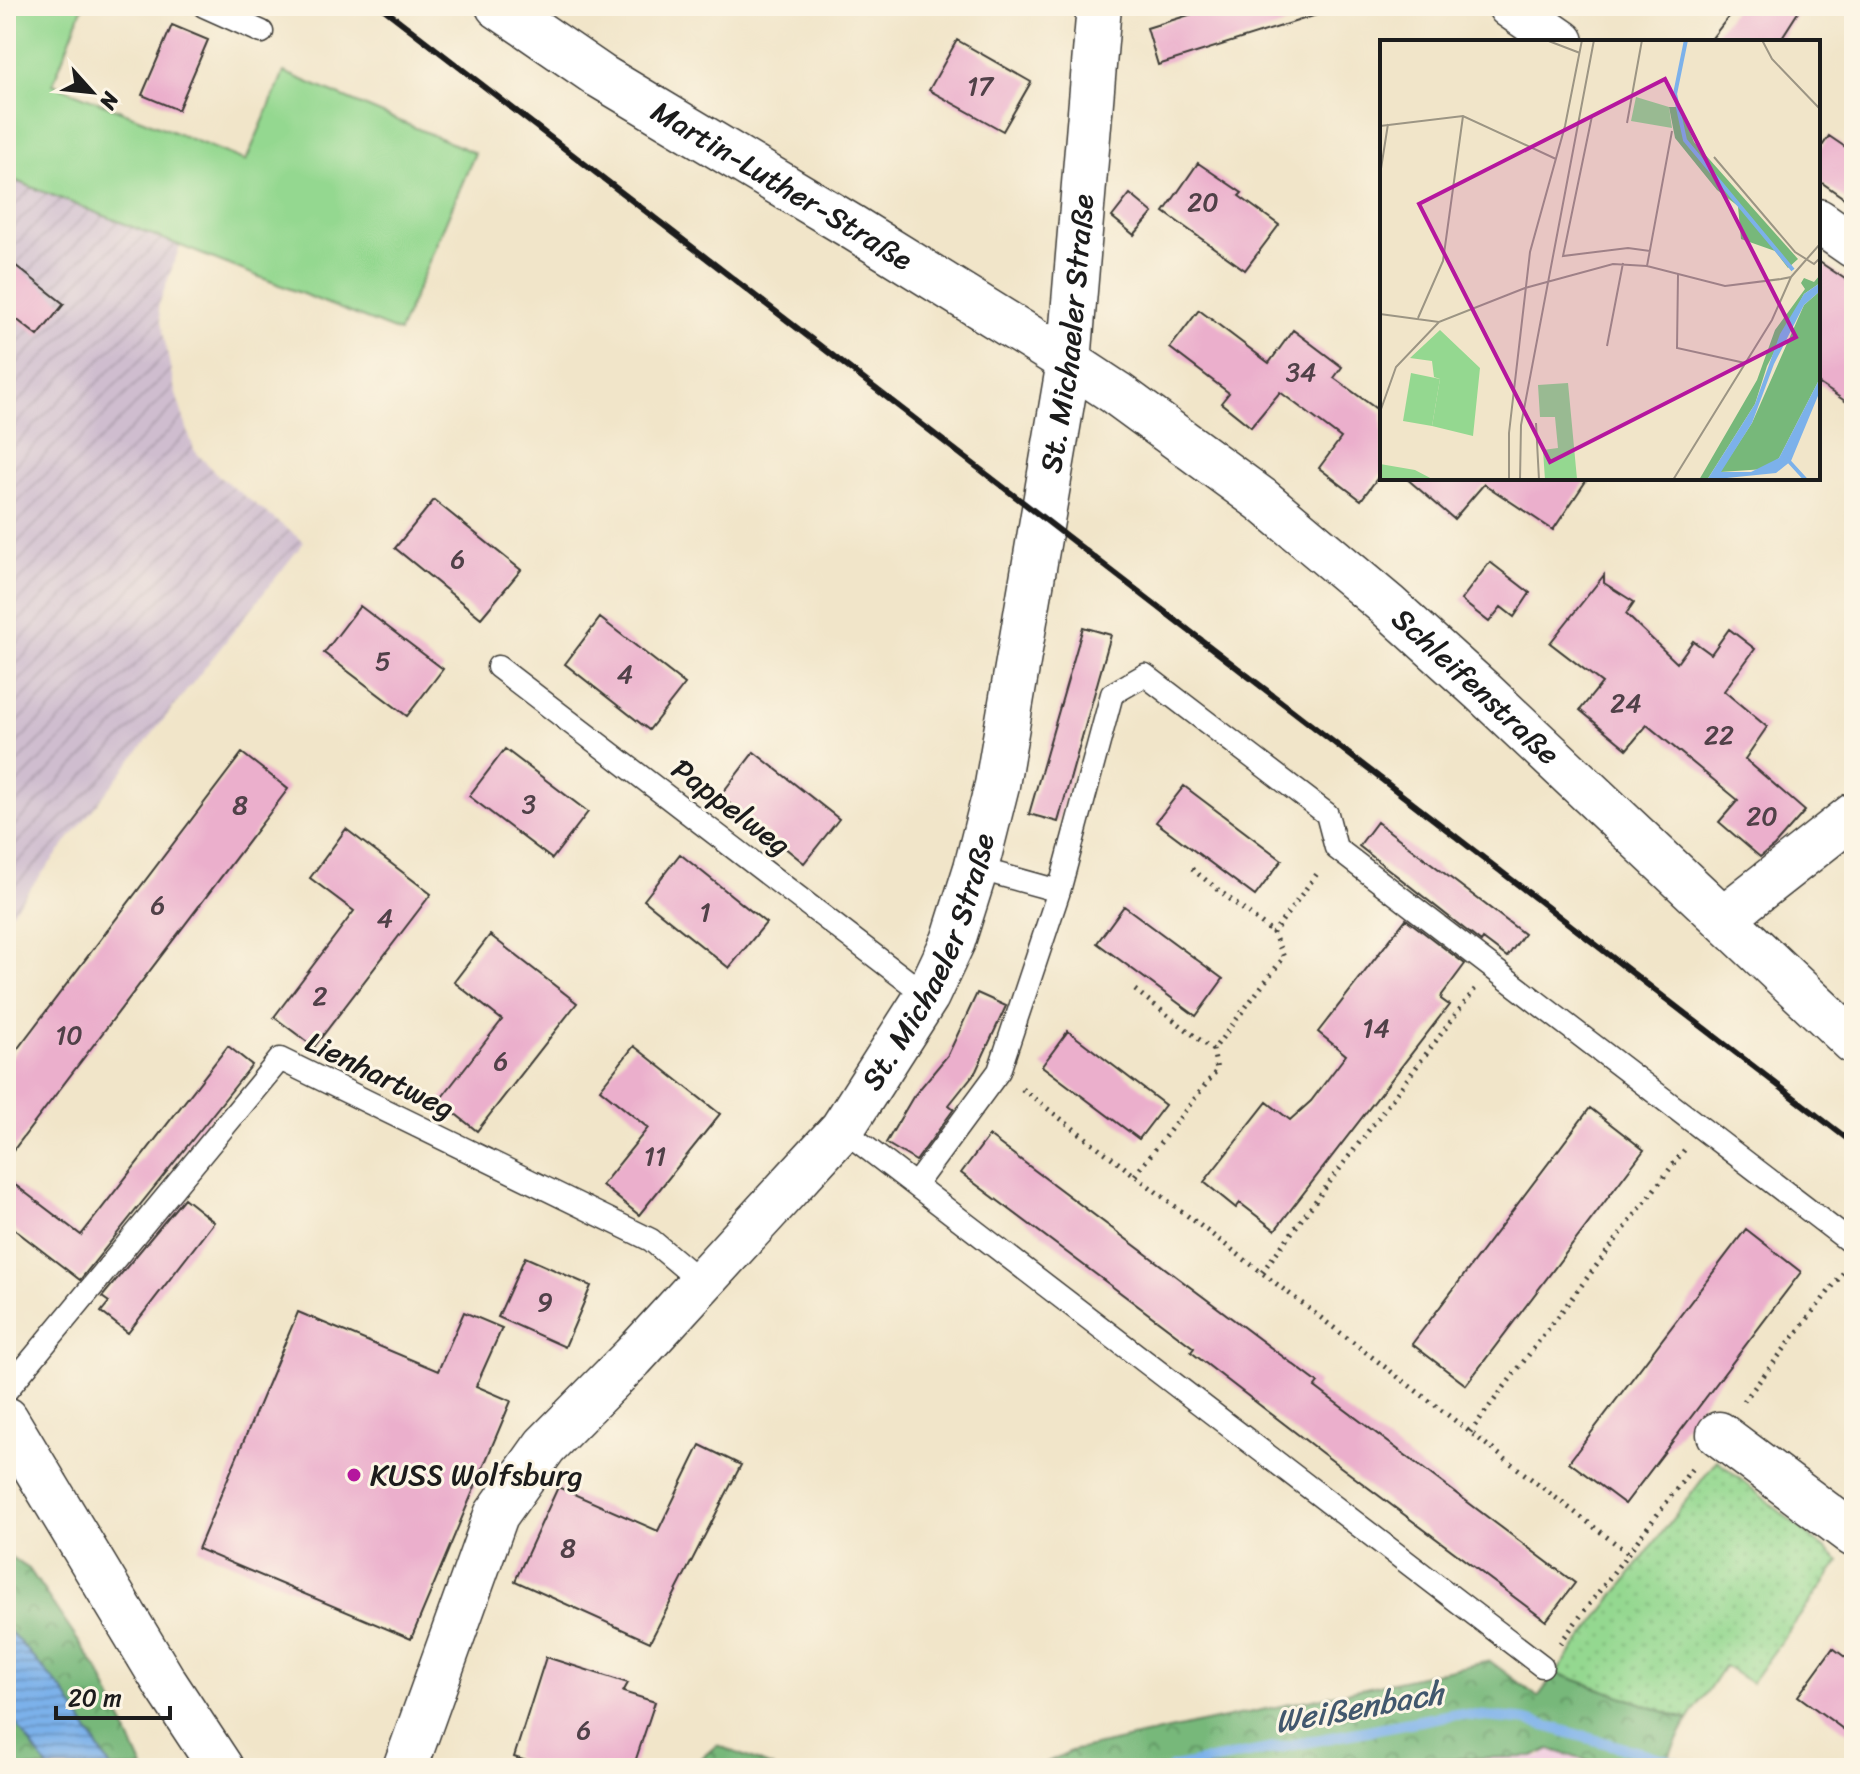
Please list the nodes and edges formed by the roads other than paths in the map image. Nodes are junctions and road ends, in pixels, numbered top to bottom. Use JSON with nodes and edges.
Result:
{"nodes":[{"id":1,"x":204,"y":6,"type":"edge"},
{"id":2,"x":498,"y":6,"type":"edge"},
{"id":3,"x":1099,"y":6,"type":"edge"},
{"id":4,"x":1510,"y":6,"type":"edge"},
{"id":5,"x":262,"y":32,"type":"dead end"},
{"id":6,"x":1559,"y":40,"type":"edge"},
{"id":7,"x":1820,"y":222,"type":"edge"},
{"id":8,"x":1854,"y":246,"type":"edge"},
{"id":9,"x":1069,"y":362,"type":"junction"},
{"id":10,"x":498,"y":667,"type":"dead end"},
{"id":11,"x":1854,"y":815,"type":"edge"},
{"id":12,"x":976,"y":868,"type":"junction"},
{"id":13,"x":1059,"y":891,"type":"junction"},
{"id":14,"x":1723,"y":918,"type":"junction"},
{"id":15,"x":927,"y":996,"type":"junction"},
{"id":16,"x":1854,"y":1042,"type":"edge"},
{"id":17,"x":842,"y":1129,"type":"junction"},
{"id":18,"x":915,"y":1185,"type":"junction"},
{"id":19,"x":1854,"y":1245,"type":"edge"},
{"id":20,"x":701,"y":1282,"type":"junction"},
{"id":21,"x":6,"y":1391,"type":"edge"},
{"id":22,"x":6,"y":1419,"type":"edge"},
{"id":23,"x":1719,"y":1434,"type":"dead end"},
{"id":24,"x":1854,"y":1535,"type":"edge"},
{"id":25,"x":1542,"y":1666,"type":"dead end"},
{"id":26,"x":221,"y":1768,"type":"edge"},
{"id":27,"x":405,"y":1768,"type":"edge"}],
"edges":[{"from":1,"to":5,"type":"lane"},
{"from":2,"to":9,"type":"main road","name":"Martin-Luther-Straße"},
{"from":3,"to":9,"type":"main road","name":"St. Michaeler Straße"},
{"from":4,"to":6,"type":"main road"},
{"from":7,"to":8,"type":"main road"},
{"from":9,"to":12,"type":"main road","name":"St. Michaeler Straße"},
{"from":9,"to":14,"type":"main road","name":"Schleifenstraße"},
{"from":10,"to":15,"type":"lane","name":"Pappelweg"},
{"from":11,"to":14,"type":"main road"},
{"from":12,"to":13,"type":"lane"},
{"from":12,"to":15,"type":"main road","name":"St. Michaeler Straße"},
{"from":13,"to":18,"type":"lane"},
{"from":13,"to":19,"type":"lane"},
{"from":14,"to":16,"type":"main road","name":"Schleifenstraße"},
{"from":15,"to":17,"type":"main road","name":"St. Michaeler Straße"},
{"from":17,"to":18,"type":"lane"},
{"from":17,"to":20,"type":"main road","name":"St. Michaeler Straße"},
{"from":18,"to":25,"type":"lane"},
{"from":20,"to":21,"type":"lane","name":"Lienhartweg"},
{"from":20,"to":27,"type":"main road","name":"St. Michaeler Straße"},
{"from":22,"to":26,"type":"main road"},
{"from":23,"to":24,"type":"main road"}]}
